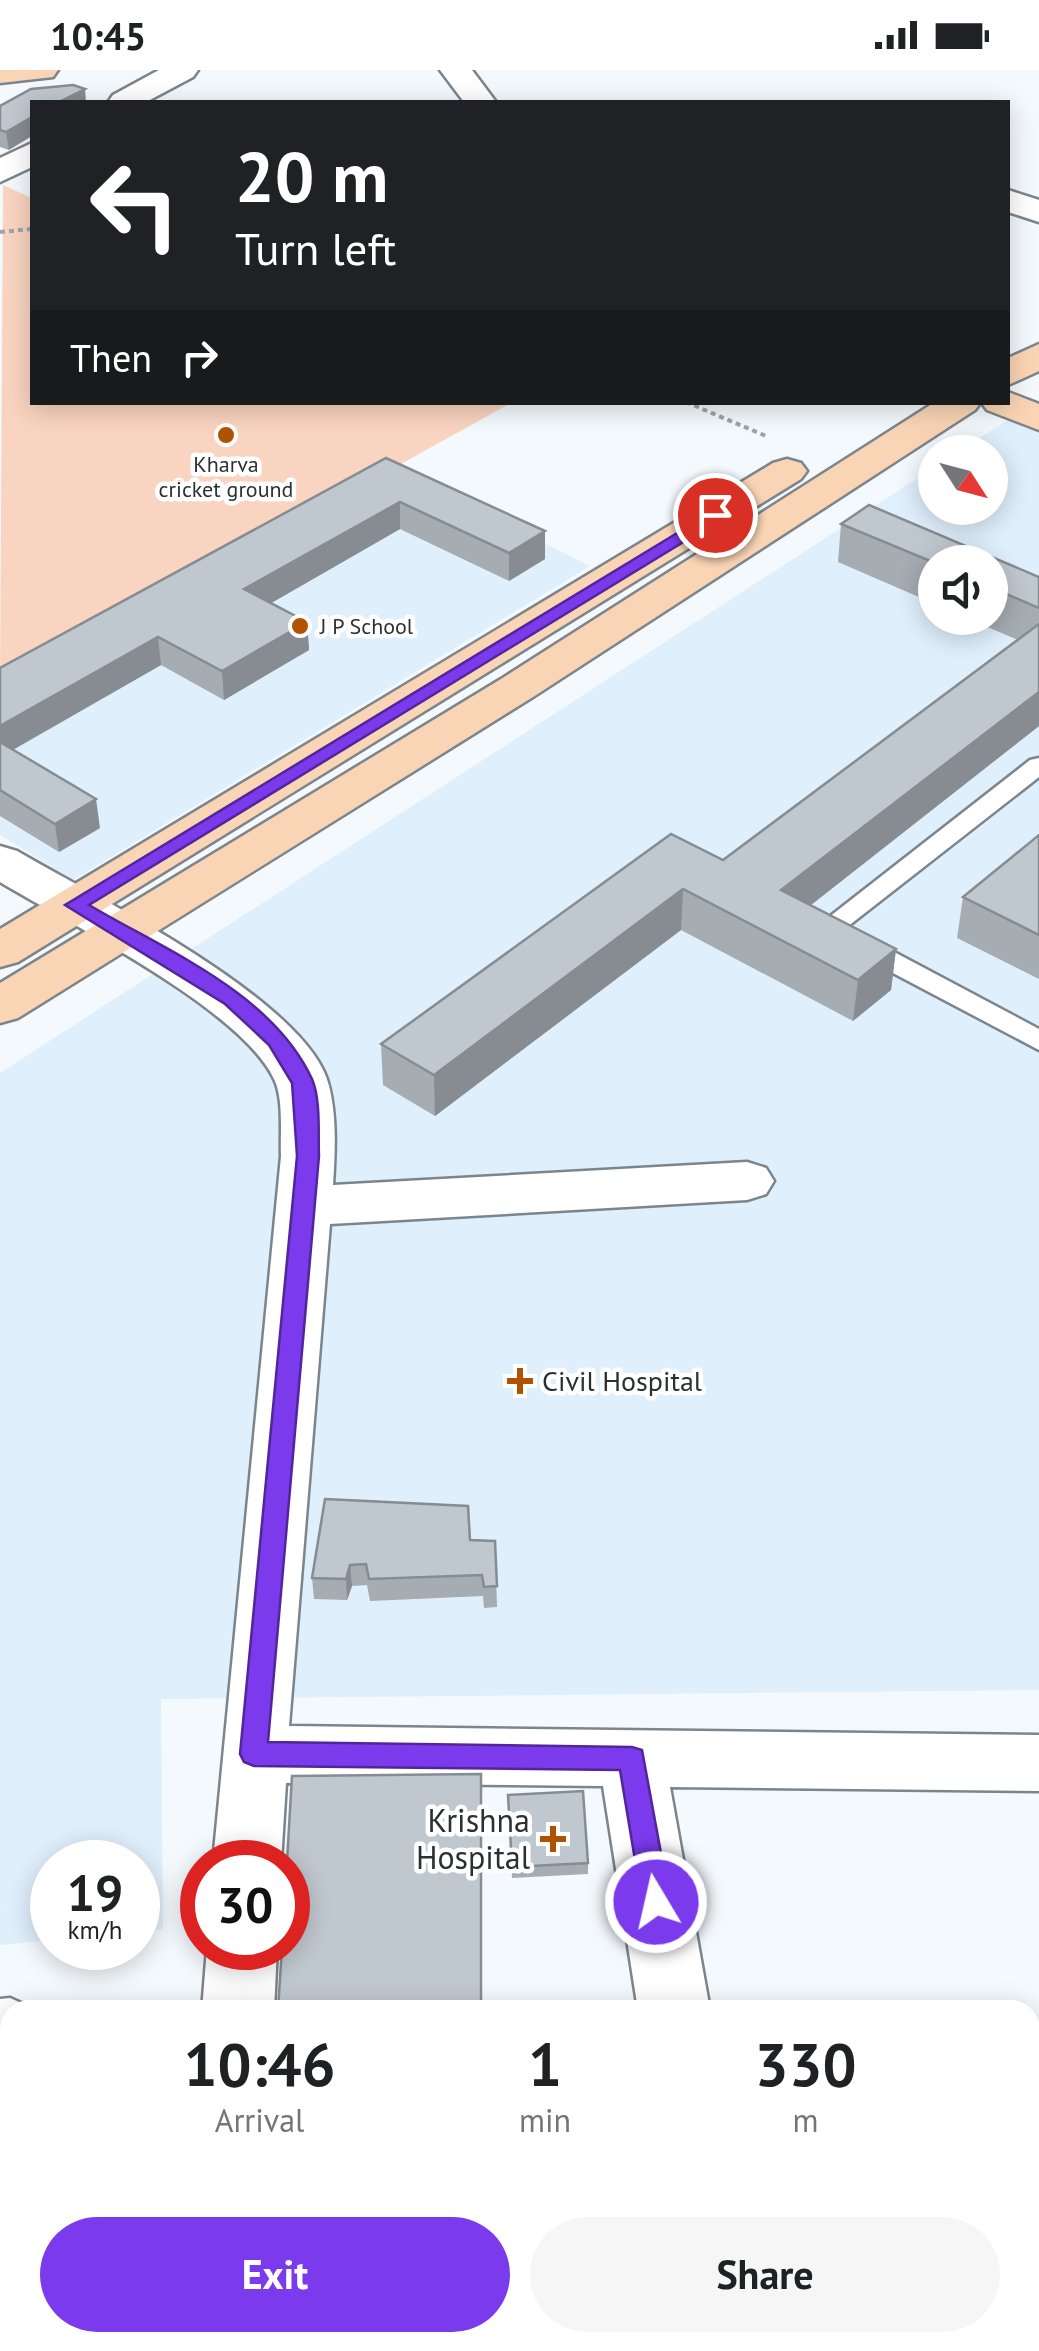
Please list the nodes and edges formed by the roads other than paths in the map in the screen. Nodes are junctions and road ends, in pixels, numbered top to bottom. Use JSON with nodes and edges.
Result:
{"nodes":[{"id":1,"x":42,"y":70,"type":"edge"},
{"id":2,"x":182,"y":70,"type":"edge"},
{"id":3,"x":456,"y":70,"type":"edge"},
{"id":4,"x":0,"y":74,"type":"edge"},
{"id":5,"x":128,"y":100,"type":"edge"},
{"id":6,"x":478,"y":100,"type":"edge"},
{"id":7,"x":30,"y":155,"type":"edge"},
{"id":8,"x":0,"y":172,"type":"edge"},
{"id":9,"x":1010,"y":201,"type":"edge"},
{"id":10,"x":1039,"y":212,"type":"edge"},
{"id":11,"x":1039,"y":317,"type":"edge"},
{"id":12,"x":1010,"y":334,"type":"edge"},
{"id":13,"x":1039,"y":355,"type":"edge"},
{"id":14,"x":1010,"y":376,"type":"edge"},
{"id":15,"x":1010,"y":378,"type":"edge"},
{"id":16,"x":1039,"y":392,"type":"edge"},
{"id":17,"x":891,"y":405,"type":"edge"},
{"id":18,"x":957,"y":405,"type":"edge"},
{"id":19,"x":1007,"y":405,"type":"edge"},
{"id":20,"x":1039,"y":418,"type":"edge"},
{"id":21,"x":419,"y":695,"type":"junction"},
{"id":22,"x":464,"y":720,"type":"junction"},
{"id":23,"x":1039,"y":764,"type":"edge"},
{"id":24,"x":0,"y":861,"type":"edge"},
{"id":25,"x":98,"y":919,"type":"junction"},
{"id":26,"x":0,"y":950,"type":"edge"},
{"id":27,"x":0,"y":1006,"type":"edge"},
{"id":28,"x":1039,"y":1041,"type":"edge"},
{"id":29,"x":747,"y":1180,"type":"dead end"},
{"id":30,"x":304,"y":1206,"type":"junction"},
{"id":31,"x":254,"y":1754,"type":"junction"},
{"id":32,"x":632,"y":1758,"type":"junction"},
{"id":33,"x":1039,"y":1764,"type":"edge"},
{"id":34,"x":248,"y":1840,"type":"edge"},
{"id":35,"x":241,"y":1970,"type":"edge"},
{"id":36,"x":239,"y":2000,"type":"edge"},
{"id":37,"x":672,"y":2000,"type":"edge"}],
"edges":[{"from":1,"to":4,"type":"street"},
{"from":2,"to":5,"type":"street"},
{"from":3,"to":6,"type":"street"},
{"from":7,"to":8,"type":"street"},
{"from":9,"to":10,"type":"street"},
{"from":11,"to":12,"type":"street"},
{"from":13,"to":14,"type":"street"},
{"from":15,"to":16,"type":"street"},
{"from":17,"to":21,"type":"street"},
{"from":18,"to":22,"type":"street"},
{"from":19,"to":20,"type":"street"},
{"from":21,"to":22,"type":"street"},
{"from":21,"to":25,"type":"street"},
{"from":22,"to":25,"type":"street"},
{"from":23,"to":28,"type":"lane"},
{"from":24,"to":25,"type":"street"},
{"from":25,"to":26,"type":"street"},
{"from":25,"to":27,"type":"street"},
{"from":25,"to":30,"type":"street"},
{"from":29,"to":30,"type":"street"},
{"from":30,"to":31,"type":"street"},
{"from":31,"to":32,"type":"street"},
{"from":31,"to":34,"type":"street"},
{"from":32,"to":33,"type":"street"},
{"from":32,"to":37,"type":"street"},
{"from":35,"to":36,"type":"street"}]}
